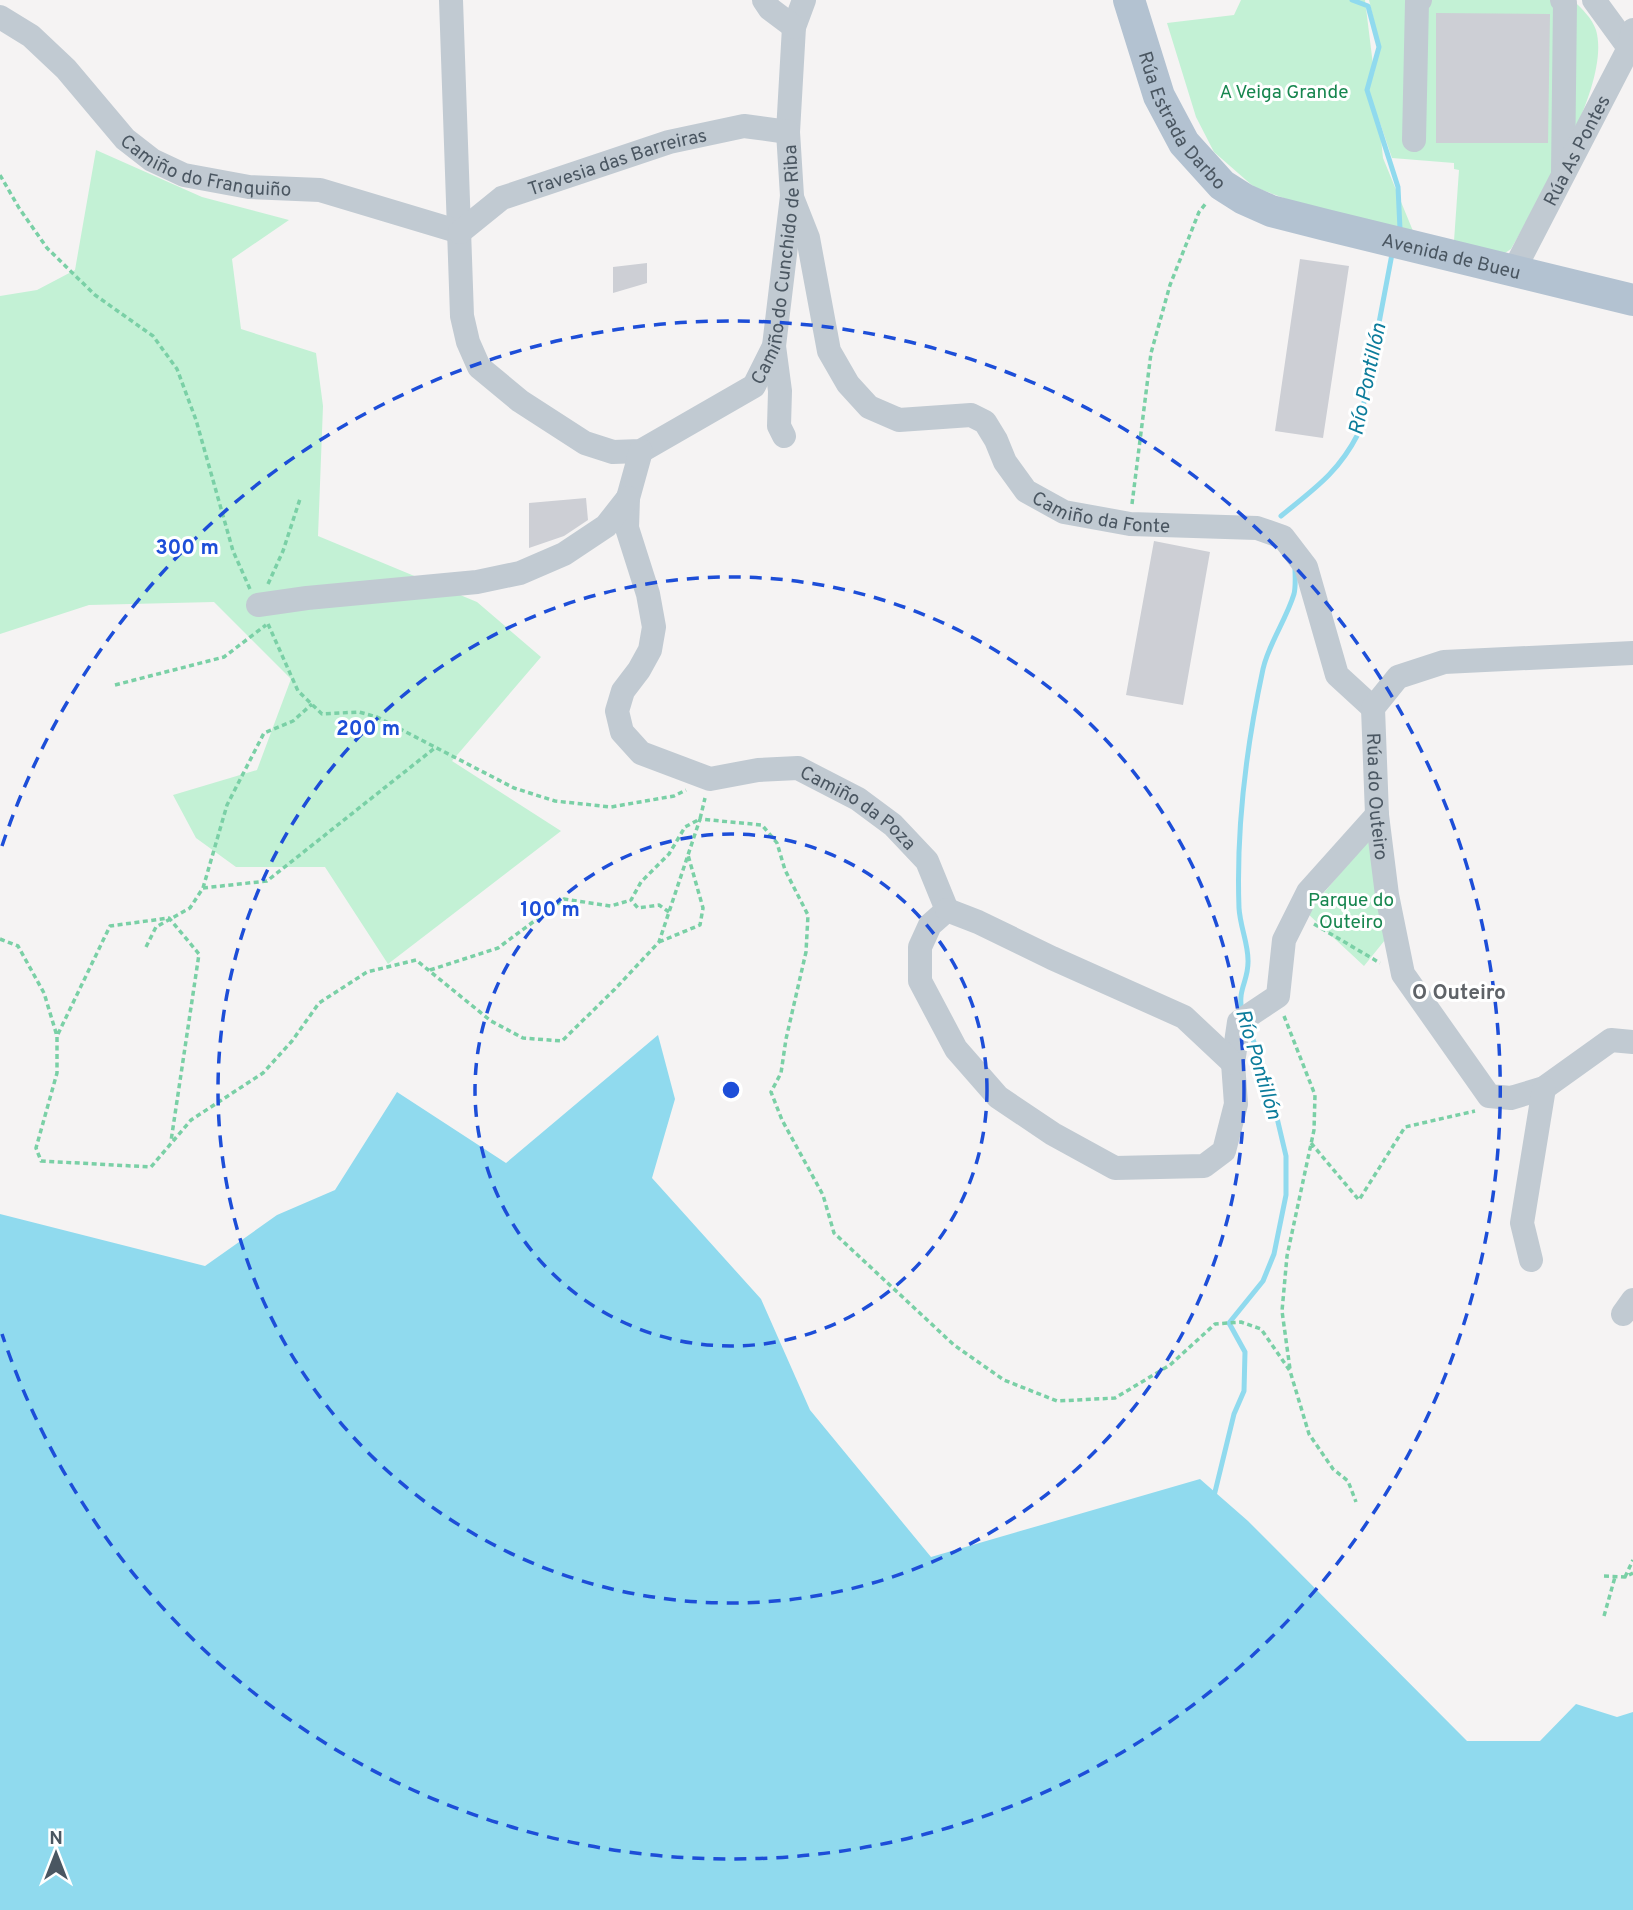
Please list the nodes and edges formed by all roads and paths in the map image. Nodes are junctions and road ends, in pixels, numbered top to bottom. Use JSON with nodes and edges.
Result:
{"nodes":[{"id":1,"x":451,"y":0,"type":"edge"},
{"id":2,"x":764,"y":0,"type":"edge"},
{"id":3,"x":804,"y":0,"type":"edge"},
{"id":4,"x":1129,"y":0,"type":"edge"},
{"id":5,"x":1420,"y":0,"type":"edge"},
{"id":6,"x":1562,"y":0,"type":"edge"},
{"id":7,"x":1594,"y":0,"type":"edge"},
{"id":8,"x":0,"y":16,"type":"edge"},
{"id":9,"x":794,"y":27,"type":"junction"},
{"id":10,"x":1631,"y":39,"type":"edge"},
{"id":11,"x":788,"y":132,"type":"junction"},
{"id":12,"x":1414,"y":140,"type":"dead end"},
{"id":13,"x":0,"y":175,"type":"edge"},
{"id":14,"x":1563,"y":176,"type":"junction"},
{"id":15,"x":1222,"y":185,"type":"junction"},
{"id":16,"x":792,"y":196,"type":"junction"},
{"id":17,"x":1271,"y":211,"type":"joint"},
{"id":18,"x":460,"y":232,"type":"junction"},
{"id":19,"x":1514,"y":270,"type":"junction"},
{"id":20,"x":1633,"y":300,"type":"edge"},
{"id":21,"x":774,"y":346,"type":"junction"},
{"id":22,"x":784,"y":436,"type":"dead end"},
{"id":23,"x":642,"y":452,"type":"junction"},
{"id":24,"x":628,"y":498,"type":"junction"},
{"id":25,"x":300,"y":499,"type":"dead end"},
{"id":26,"x":1130,"y":524,"type":"junction"},
{"id":27,"x":263,"y":615,"type":"junction"},
{"id":28,"x":1633,"y":653,"type":"edge"},
{"id":29,"x":115,"y":685,"type":"dead end"},
{"id":30,"x":312,"y":704,"type":"junction"},
{"id":31,"x":1373,"y":708,"type":"junction"},
{"id":32,"x":436,"y":747,"type":"junction"},
{"id":33,"x":710,"y":779,"type":"junction"},
{"id":34,"x":1377,"y":815,"type":"junction"},
{"id":35,"x":700,"y":819,"type":"junction"},
{"id":36,"x":688,"y":855,"type":"junction"},
{"id":37,"x":203,"y":888,"type":"junction"},
{"id":38,"x":631,"y":900,"type":"junction"},
{"id":39,"x":947,"y":910,"type":"junction"},
{"id":40,"x":669,"y":912,"type":"junction"},
{"id":41,"x":1297,"y":914,"type":"junction"},
{"id":42,"x":169,"y":918,"type":"junction"},
{"id":43,"x":0,"y":939,"type":"edge"},
{"id":44,"x":659,"y":942,"type":"junction"},
{"id":45,"x":146,"y":947,"type":"dead end"},
{"id":46,"x":430,"y":970,"type":"junction"},
{"id":47,"x":1403,"y":974,"type":"junction"},
{"id":48,"x":1278,"y":996,"type":"junction"},
{"id":49,"x":57,"y":1036,"type":"junction"},
{"id":50,"x":1633,"y":1042,"type":"edge"},
{"id":51,"x":1233,"y":1063,"type":"junction"},
{"id":52,"x":1544,"y":1088,"type":"junction"},
{"id":53,"x":1489,"y":1096,"type":"junction"},
{"id":54,"x":171,"y":1143,"type":"junction"},
{"id":55,"x":1311,"y":1143,"type":"junction"},
{"id":56,"x":1531,"y":1260,"type":"dead end"},
{"id":57,"x":1290,"y":1371,"type":"junction"},
{"id":58,"x":1356,"y":1502,"type":"dead end"},
{"id":59,"x":1633,"y":1560,"type":"edge"},
{"id":60,"x":1633,"y":1573,"type":"edge"},
{"id":61,"x":1604,"y":1576,"type":"dead end"},
{"id":62,"x":1615,"y":1577,"type":"junction"},
{"id":63,"x":1625,"y":1577,"type":"junction"},
{"id":64,"x":1604,"y":1616,"type":"dead end"}],
"edges":[{"from":1,"to":18,"type":"street"},
{"from":2,"to":9,"type":"street"},
{"from":3,"to":9,"type":"street","name":"Camiño do Cunchido de Riba"},
{"from":4,"to":15,"type":"main road","name":"Rúa Estrada Darbo"},
{"from":5,"to":12,"type":"street"},
{"from":6,"to":14,"type":"street"},
{"from":7,"to":10,"type":"street"},
{"from":8,"to":18,"type":"street","name":"Camiño do Franquiño"},
{"from":9,"to":11,"type":"street","name":"Camiño do Cunchido de Riba"},
{"from":10,"to":14,"type":"street","name":"Rúa As Pontes"},
{"from":11,"to":16,"type":"street","name":"Camiño do Cunchido de Riba"},
{"from":11,"to":18,"type":"street","name":"Travesia das Barreiras"},
{"from":13,"to":27,"type":"path"},
{"from":14,"to":19,"type":"street","name":"Rúa As Pontes"},
{"from":15,"to":17,"type":"main road","name":"Rúa Estrada Darbo"},
{"from":15,"to":26,"type":"path"},
{"from":16,"to":21,"type":"street","name":"Camiño do Cunchido de Riba"},
{"from":16,"to":26,"type":"street","name":"Camiño da Fonte"},
{"from":17,"to":19,"type":"main road","name":"Avenida de Bueu"},
{"from":18,"to":23,"type":"street"},
{"from":19,"to":20,"type":"main road","name":"Avenida de Bueu"},
{"from":21,"to":22,"type":"street"},
{"from":21,"to":23,"type":"street","name":"Camiño do Cunchido de Riba"},
{"from":23,"to":24,"type":"street"},
{"from":24,"to":27,"type":"street"},
{"from":24,"to":33,"type":"street"},
{"from":25,"to":27,"type":"path"},
{"from":26,"to":31,"type":"street","name":"Camiño da Fonte"},
{"from":27,"to":29,"type":"path"},
{"from":27,"to":30,"type":"path"},
{"from":28,"to":31,"type":"street","name":"Rúa do Outeiro"},
{"from":30,"to":32,"type":"path"},
{"from":30,"to":37,"type":"path"},
{"from":31,"to":34,"type":"street","name":"Rúa do Outeiro"},
{"from":32,"to":33,"type":"path"},
{"from":32,"to":37,"type":"path"},
{"from":33,"to":39,"type":"street","name":"Camiño da Poza"},
{"from":34,"to":41,"type":"street"},
{"from":34,"to":47,"type":"street","name":"Rúa do Outeiro"},
{"from":35,"to":36,"type":"path"},
{"from":35,"to":38,"type":"path"},
{"from":35,"to":57,"type":"path"},
{"from":36,"to":40,"type":"path"},
{"from":36,"to":44,"type":"path"},
{"from":37,"to":42,"type":"path"},
{"from":38,"to":40,"type":"path"},
{"from":38,"to":46,"type":"path"},
{"from":39,"to":51,"type":"street"},
{"from":39,"to":51,"type":"street"},
{"from":40,"to":44,"type":"path"},
{"from":41,"to":47,"type":"path"},
{"from":41,"to":48,"type":"street"},
{"from":42,"to":45,"type":"path"},
{"from":42,"to":49,"type":"path"},
{"from":42,"to":54,"type":"path"},
{"from":43,"to":49,"type":"path"},
{"from":44,"to":46,"type":"path"},
{"from":46,"to":54,"type":"path"},
{"from":47,"to":53,"type":"street","name":"Rúa do Outeiro"},
{"from":48,"to":51,"type":"street"},
{"from":48,"to":55,"type":"path"},
{"from":49,"to":54,"type":"path"},
{"from":50,"to":52,"type":"street"},
{"from":52,"to":53,"type":"street"},
{"from":52,"to":56,"type":"street"},
{"from":53,"to":55,"type":"path"},
{"from":55,"to":57,"type":"path"},
{"from":57,"to":58,"type":"path"},
{"from":59,"to":63,"type":"path"},
{"from":60,"to":63,"type":"path"},
{"from":61,"to":62,"type":"path"},
{"from":62,"to":63,"type":"path"},
{"from":62,"to":64,"type":"path"}]}
